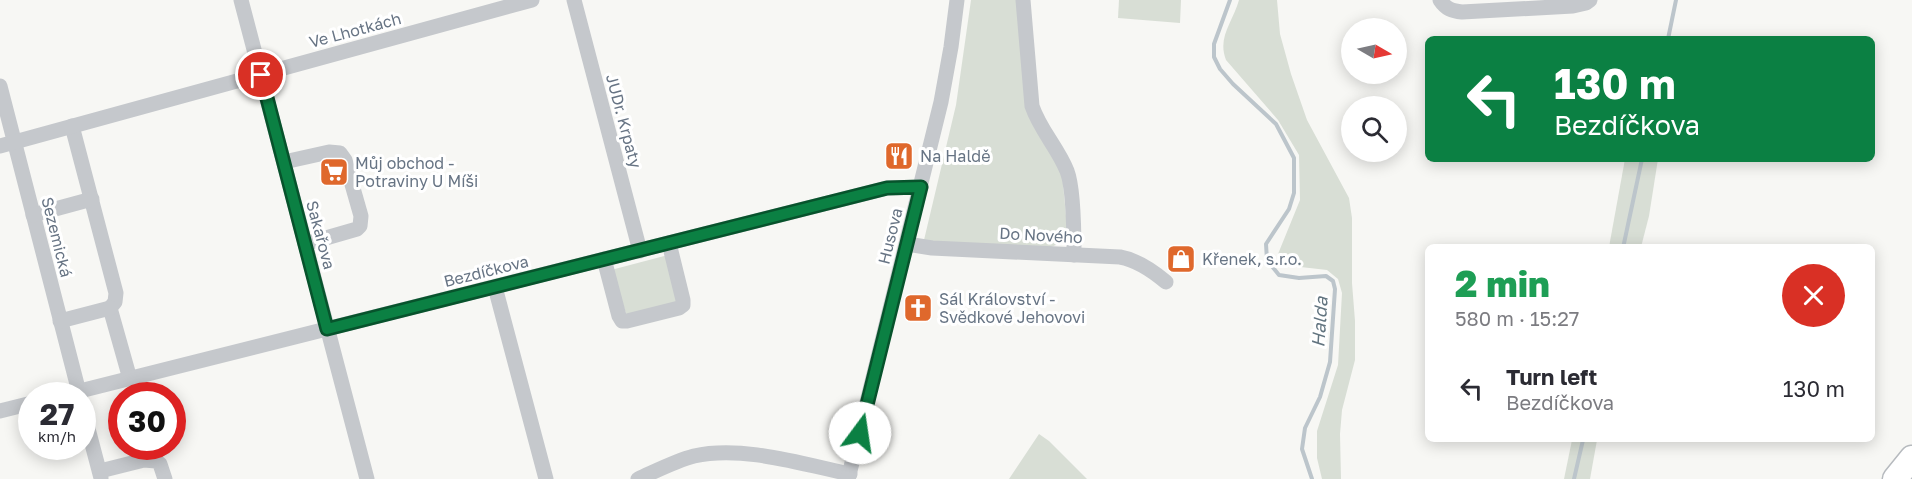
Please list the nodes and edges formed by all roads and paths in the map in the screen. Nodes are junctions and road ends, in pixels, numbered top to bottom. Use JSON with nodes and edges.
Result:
{"nodes":[{"id":1,"x":241,"y":0,"type":"edge"},
{"id":2,"x":532,"y":0,"type":"edge"},
{"id":3,"x":574,"y":0,"type":"edge"},
{"id":4,"x":957,"y":0,"type":"edge"},
{"id":5,"x":1023,"y":0,"type":"edge"},
{"id":6,"x":1440,"y":0,"type":"edge"},
{"id":7,"x":1590,"y":0,"type":"edge"},
{"id":8,"x":261,"y":75,"type":"junction"},
{"id":9,"x":0,"y":86,"type":"edge"},
{"id":10,"x":72,"y":126,"type":"junction"},
{"id":11,"x":7,"y":144,"type":"edge"},
{"id":12,"x":284,"y":162,"type":"junction"},
{"id":13,"x":921,"y":187,"type":"junction"},
{"id":14,"x":92,"y":199,"type":"junction"},
{"id":15,"x":33,"y":214,"type":"junction"},
{"id":16,"x":669,"y":243,"type":"junction"},
{"id":17,"x":305,"y":244,"type":"junction"},
{"id":18,"x":907,"y":244,"type":"junction"},
{"id":19,"x":640,"y":251,"type":"junction"},
{"id":20,"x":1074,"y":255,"type":"junction"},
{"id":21,"x":604,"y":259,"type":"junction"},
{"id":22,"x":1166,"y":282,"type":"dead end"},
{"id":23,"x":495,"y":287,"type":"junction"},
{"id":24,"x":110,"y":308,"type":"junction"},
{"id":25,"x":60,"y":321,"type":"junction"},
{"id":26,"x":327,"y":329,"type":"junction"},
{"id":27,"x":130,"y":379,"type":"junction"},
{"id":28,"x":76,"y":382,"type":"edge"},
{"id":29,"x":96,"y":392,"type":"edge"},
{"id":30,"x":18,"y":406,"type":"edge"},
{"id":31,"x":0,"y":411,"type":"edge"},
{"id":32,"x":96,"y":457,"type":"edge"},
{"id":33,"x":1912,"y":458,"type":"edge"},
{"id":34,"x":101,"y":475,"type":"edge"},
{"id":35,"x":849,"y":477,"type":"edge"},
{"id":36,"x":165,"y":479,"type":"edge"},
{"id":37,"x":367,"y":479,"type":"edge"},
{"id":38,"x":546,"y":479,"type":"edge"},
{"id":39,"x":638,"y":479,"type":"edge"},
{"id":40,"x":1895,"y":479,"type":"edge"}],
"edges":[{"from":1,"to":8,"type":"street","name":"Sakařova"},
{"from":2,"to":8,"type":"street","name":"Ve Lhotkách"},
{"from":3,"to":19,"type":"street","name":"JUDr. Krpaty"},
{"from":4,"to":13,"type":"street","name":"Husova"},
{"from":5,"to":20,"type":"street"},
{"from":6,"to":7,"type":"street"},
{"from":8,"to":10,"type":"street","name":"Ve Lhotkách"},
{"from":8,"to":12,"type":"street","name":"Sakařova"},
{"from":9,"to":11,"type":"street","name":"Sezemická"},
{"from":10,"to":11,"type":"street","name":"Ve Lhotkách"},
{"from":10,"to":14,"type":"street"},
{"from":11,"to":15,"type":"street","name":"Sezemická"},
{"from":12,"to":17,"type":"street","name":"Sakařova"},
{"from":12,"to":17,"type":"street"},
{"from":13,"to":16,"type":"street","name":"Bezdíčkova"},
{"from":13,"to":18,"type":"street","name":"Husova"},
{"from":14,"to":15,"type":"street"},
{"from":14,"to":24,"type":"street"},
{"from":15,"to":25,"type":"street","name":"Sezemická"},
{"from":16,"to":19,"type":"street","name":"Bezdíčkova"},
{"from":16,"to":21,"type":"street"},
{"from":17,"to":26,"type":"street","name":"Sakařova"},
{"from":18,"to":20,"type":"street","name":"Do Nového"},
{"from":18,"to":35,"type":"street","name":"Husova"},
{"from":19,"to":21,"type":"street","name":"Bezdíčkova"},
{"from":20,"to":22,"type":"street","name":"Do Nového"},
{"from":21,"to":23,"type":"street","name":"Bezdíčkova"},
{"from":23,"to":26,"type":"street","name":"Bezdíčkova"},
{"from":23,"to":38,"type":"street"},
{"from":24,"to":25,"type":"street"},
{"from":24,"to":27,"type":"street"},
{"from":25,"to":28,"type":"street","name":"Sezemická"},
{"from":26,"to":27,"type":"street","name":"Bezdíčkova"},
{"from":26,"to":37,"type":"street","name":"Sakařova"},
{"from":27,"to":29,"type":"street","name":"Bezdíčkova"},
{"from":30,"to":31,"type":"street"},
{"from":32,"to":34,"type":"street","name":"Sezemická"},
{"from":33,"to":40,"type":"main road"},
{"from":34,"to":36,"type":"street"},
{"from":35,"to":39,"type":"street"}]}
